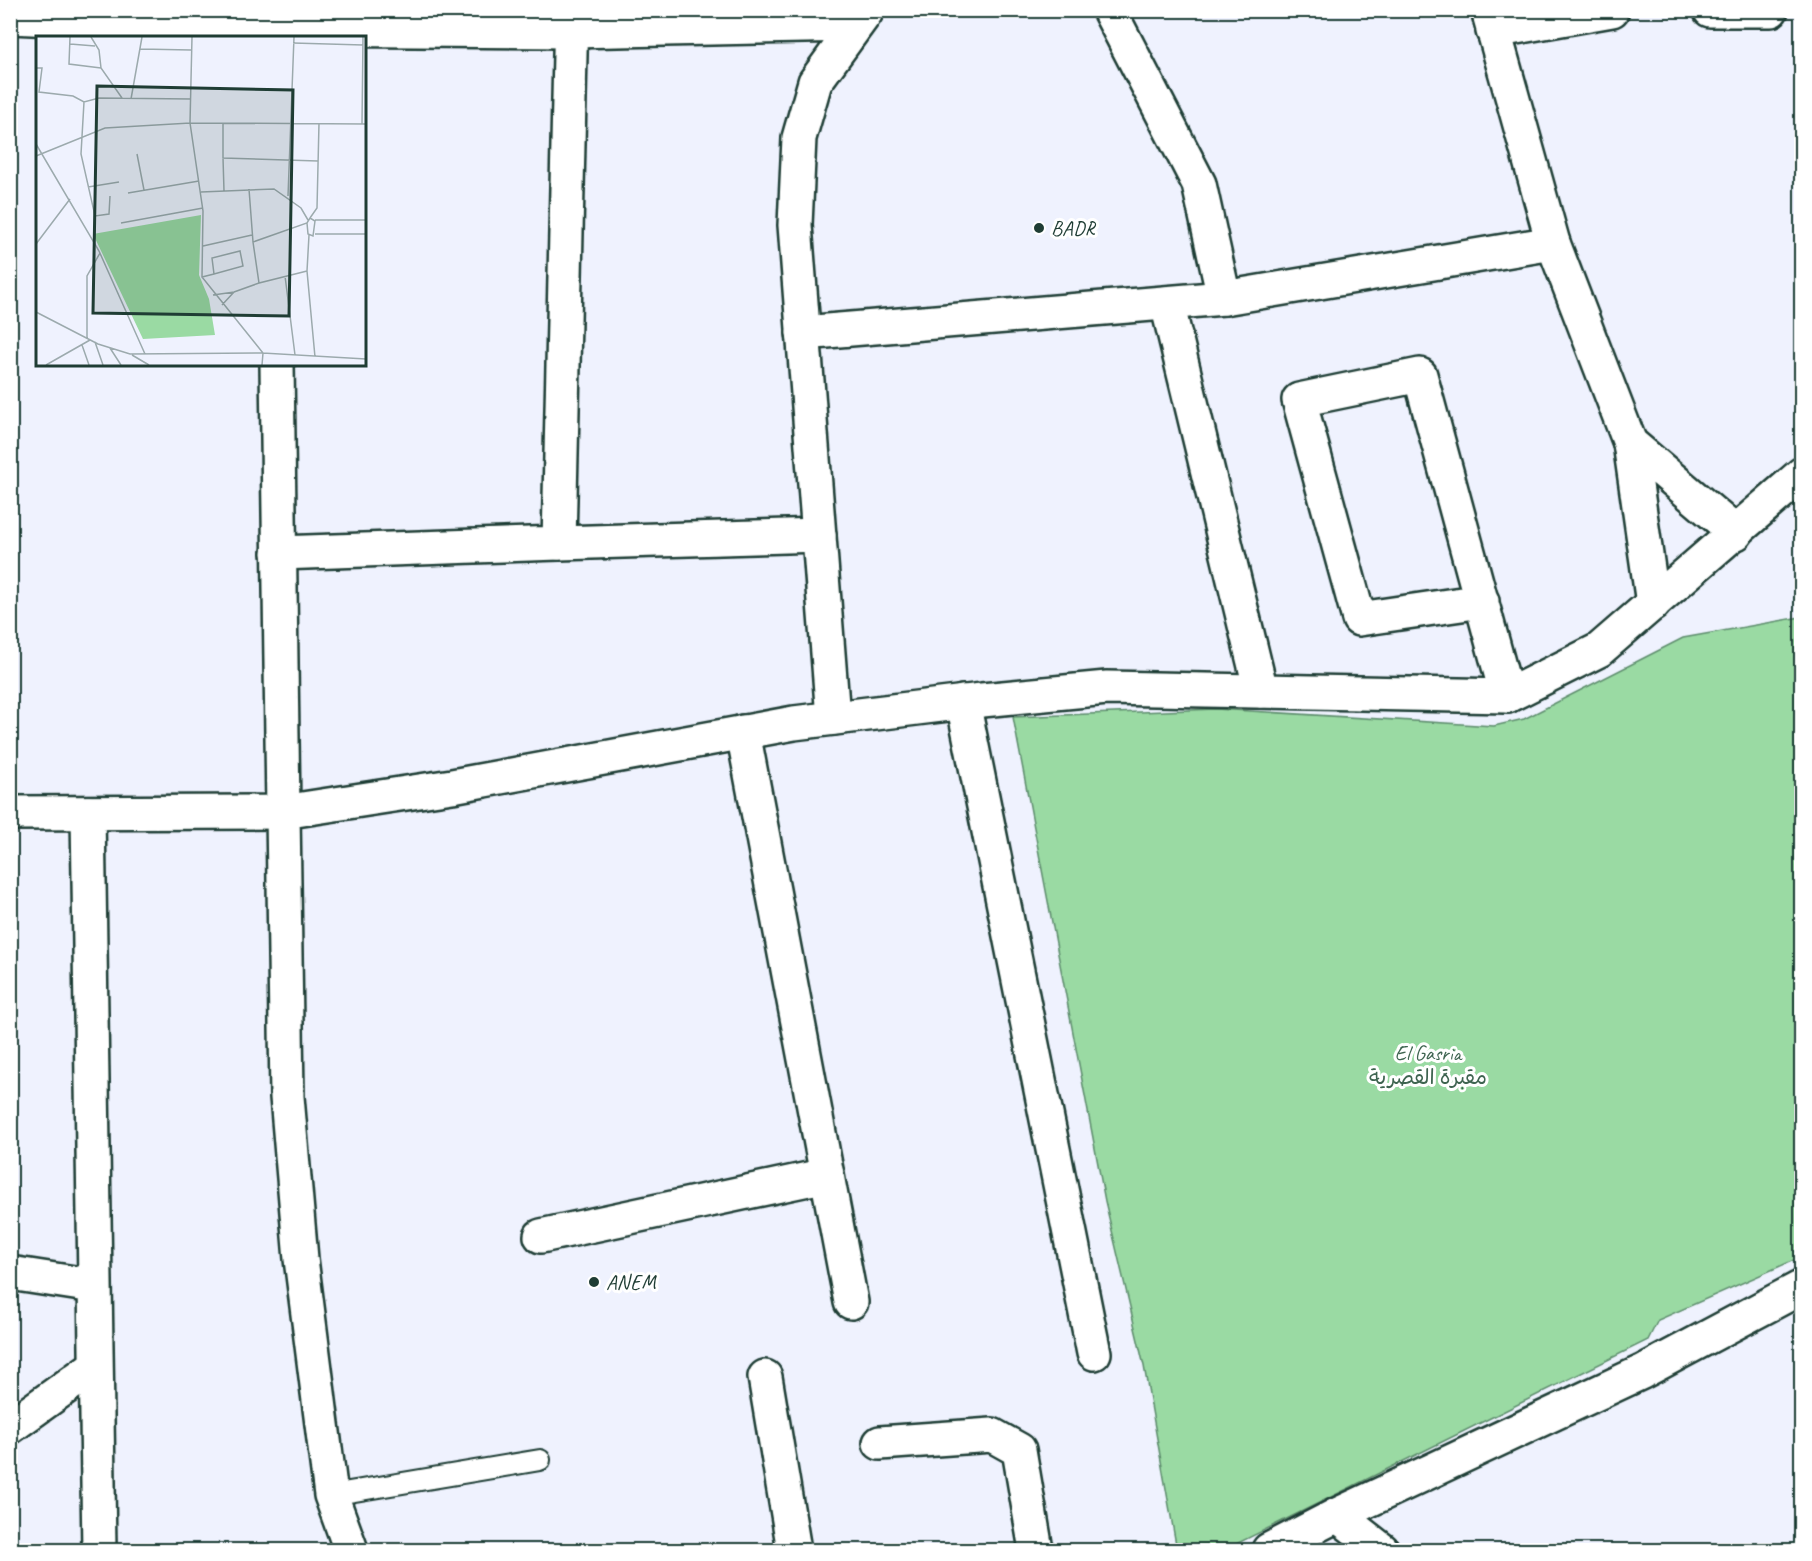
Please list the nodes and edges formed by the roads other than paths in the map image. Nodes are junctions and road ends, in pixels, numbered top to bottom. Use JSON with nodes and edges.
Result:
{"nodes":[{"id":1,"x":1108,"y":10,"type":"edge"},
{"id":2,"x":1612,"y":10,"type":"edge"},
{"id":3,"x":1710,"y":10,"type":"edge"},
{"id":4,"x":1771,"y":10,"type":"edge"},
{"id":5,"x":10,"y":17,"type":"edge"},
{"id":6,"x":861,"y":18,"type":"edge"},
{"id":7,"x":571,"y":21,"type":"edge"},
{"id":8,"x":1491,"y":21,"type":"edge"},
{"id":9,"x":273,"y":26,"type":"edge"},
{"id":10,"x":1553,"y":243,"type":"junction"},
{"id":11,"x":1224,"y":298,"type":"junction"},
{"id":12,"x":1167,"y":303,"type":"junction"},
{"id":13,"x":803,"y":333,"type":"junction"},
{"id":14,"x":277,"y":366,"type":"edge"},
{"id":15,"x":1630,"y":443,"type":"junction"},
{"id":16,"x":1802,"y":474,"type":"edge"},
{"id":17,"x":1736,"y":533,"type":"junction"},
{"id":18,"x":819,"y":535,"type":"junction"},
{"id":19,"x":559,"y":543,"type":"junction"},
{"id":20,"x":279,"y":553,"type":"junction"},
{"id":21,"x":1482,"y":600,"type":"junction"},
{"id":22,"x":1653,"y":604,"type":"junction"},
{"id":23,"x":1261,"y":691,"type":"junction"},
{"id":24,"x":1508,"y":696,"type":"junction"},
{"id":25,"x":963,"y":702,"type":"junction"},
{"id":26,"x":833,"y":718,"type":"junction"},
{"id":27,"x":743,"y":732,"type":"junction"},
{"id":28,"x":283,"y":812,"type":"junction"},
{"id":29,"x":10,"y":813,"type":"edge"},
{"id":30,"x":88,"y":813,"type":"junction"},
{"id":31,"x":827,"y":1175,"type":"junction"},
{"id":32,"x":541,"y":1236,"type":"dead end"},
{"id":33,"x":10,"y":1273,"type":"edge"},
{"id":34,"x":94,"y":1286,"type":"junction"},
{"id":35,"x":1802,"y":1287,"type":"edge"},
{"id":36,"x":851,"y":1302,"type":"dead end"},
{"id":37,"x":1094,"y":1353,"type":"dead end"},
{"id":38,"x":95,"y":1366,"type":"junction"},
{"id":39,"x":765,"y":1377,"type":"dead end"},
{"id":40,"x":10,"y":1427,"type":"edge"},
{"id":41,"x":880,"y":1443,"type":"dead end"},
{"id":42,"x":540,"y":1460,"type":"dead end"},
{"id":43,"x":330,"y":1495,"type":"junction"},
{"id":44,"x":1337,"y":1515,"type":"junction"},
{"id":45,"x":99,"y":1551,"type":"edge"},
{"id":46,"x":351,"y":1551,"type":"edge"},
{"id":47,"x":794,"y":1551,"type":"edge"},
{"id":48,"x":1036,"y":1551,"type":"edge"},
{"id":49,"x":1269,"y":1551,"type":"edge"},
{"id":50,"x":1382,"y":1551,"type":"edge"}],
"edges":[{"from":1,"to":11,"type":"street"},
{"from":2,"to":8,"type":"street"},
{"from":3,"to":4,"type":"street"},
{"from":5,"to":9,"type":"street"},
{"from":6,"to":7,"type":"street"},
{"from":6,"to":13,"type":"street"},
{"from":7,"to":9,"type":"street"},
{"from":7,"to":19,"type":"street"},
{"from":8,"to":10,"type":"street"},
{"from":10,"to":11,"type":"street"},
{"from":10,"to":15,"type":"street"},
{"from":11,"to":12,"type":"street"},
{"from":12,"to":13,"type":"street"},
{"from":12,"to":23,"type":"street"},
{"from":13,"to":18,"type":"street"},
{"from":14,"to":20,"type":"street"},
{"from":15,"to":17,"type":"street"},
{"from":15,"to":22,"type":"street"},
{"from":16,"to":17,"type":"street"},
{"from":17,"to":22,"type":"street"},
{"from":18,"to":19,"type":"street"},
{"from":18,"to":26,"type":"street"},
{"from":19,"to":20,"type":"street"},
{"from":20,"to":28,"type":"street"},
{"from":21,"to":21,"type":"street"},
{"from":21,"to":24,"type":"street"},
{"from":22,"to":24,"type":"street"},
{"from":23,"to":24,"type":"street"},
{"from":23,"to":25,"type":"street"},
{"from":25,"to":26,"type":"street"},
{"from":25,"to":37,"type":"street"},
{"from":26,"to":27,"type":"street"},
{"from":27,"to":28,"type":"street"},
{"from":27,"to":31,"type":"street"},
{"from":28,"to":30,"type":"street"},
{"from":28,"to":43,"type":"street"},
{"from":29,"to":30,"type":"street"},
{"from":30,"to":34,"type":"street"},
{"from":31,"to":32,"type":"street"},
{"from":31,"to":36,"type":"street"},
{"from":33,"to":34,"type":"street"},
{"from":34,"to":38,"type":"street"},
{"from":35,"to":44,"type":"street"},
{"from":38,"to":40,"type":"street"},
{"from":38,"to":45,"type":"street"},
{"from":39,"to":47,"type":"street"},
{"from":41,"to":48,"type":"street"},
{"from":42,"to":43,"type":"lane"},
{"from":43,"to":46,"type":"street"},
{"from":44,"to":49,"type":"street"},
{"from":44,"to":50,"type":"street"}]}
